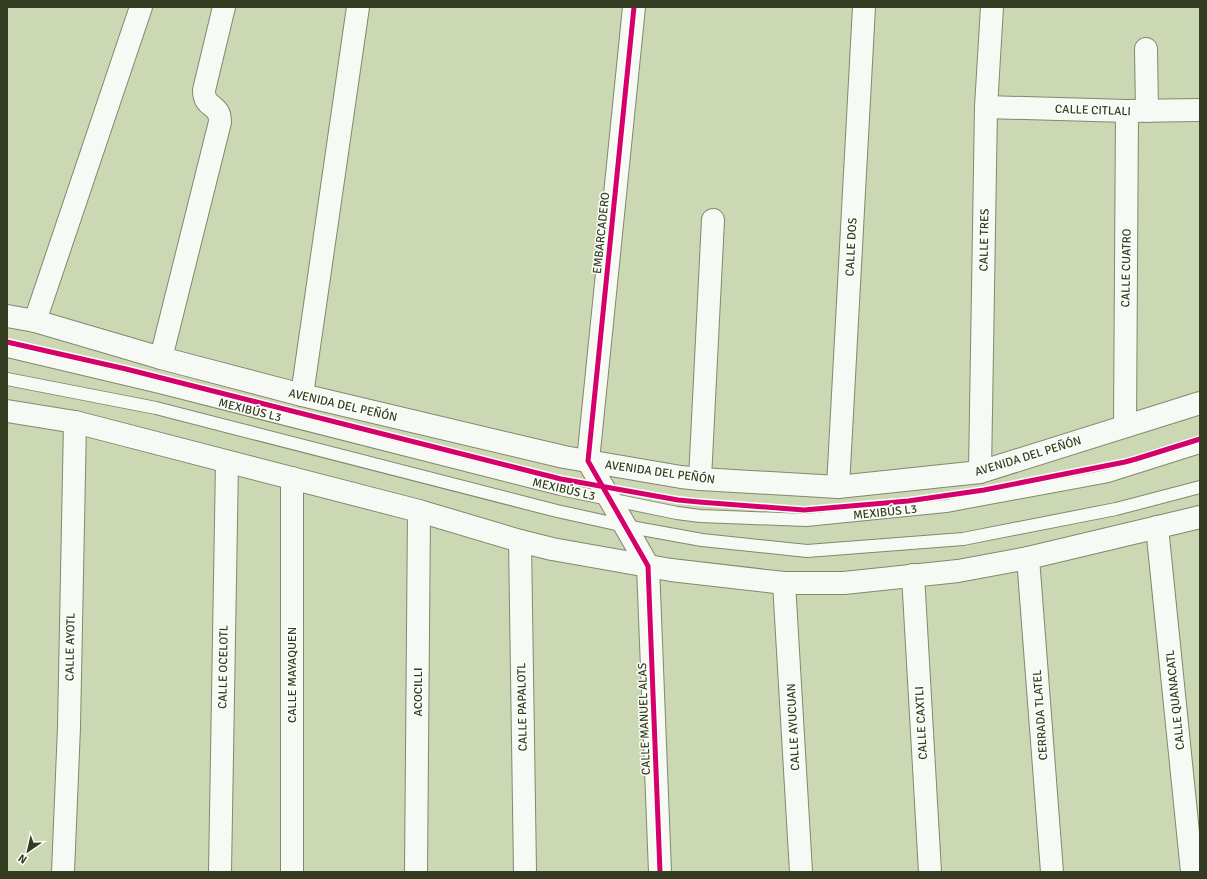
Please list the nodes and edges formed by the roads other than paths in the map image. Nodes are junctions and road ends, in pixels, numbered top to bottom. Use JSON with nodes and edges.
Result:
{"nodes":[{"id":1,"x":141,"y":7,"type":"edge"},
{"id":2,"x":224,"y":7,"type":"edge"},
{"id":3,"x":358,"y":7,"type":"edge"},
{"id":4,"x":634,"y":7,"type":"edge"},
{"id":5,"x":864,"y":7,"type":"edge"},
{"id":6,"x":992,"y":7,"type":"edge"},
{"id":7,"x":1146,"y":49,"type":"dead end"},
{"id":8,"x":986,"y":106,"type":"junction"},
{"id":9,"x":1200,"y":110,"type":"edge"},
{"id":10,"x":1137,"y":111,"type":"junction"},
{"id":11,"x":713,"y":220,"type":"dead end"},
{"id":12,"x":7,"y":316,"type":"edge"},
{"id":13,"x":35,"y":321,"type":"junction"},
{"id":14,"x":7,"y":351,"type":"edge"},
{"id":15,"x":161,"y":358,"type":"junction"},
{"id":16,"x":7,"y":379,"type":"edge"},
{"id":17,"x":302,"y":395,"type":"junction"},
{"id":18,"x":1200,"y":403,"type":"edge"},
{"id":19,"x":7,"y":411,"type":"edge"},
{"id":20,"x":75,"y":422,"type":"junction"},
{"id":21,"x":1125,"y":426,"type":"junction"},
{"id":22,"x":1200,"y":447,"type":"edge"},
{"id":23,"x":588,"y":461,"type":"junction"},
{"id":24,"x":227,"y":462,"type":"junction"},
{"id":25,"x":980,"y":472,"type":"junction"},
{"id":26,"x":292,"y":478,"type":"junction"},
{"id":27,"x":700,"y":479,"type":"junction"},
{"id":28,"x":838,"y":487,"type":"junction"},
{"id":29,"x":1200,"y":487,"type":"edge"},
{"id":30,"x":610,"y":499,"type":"junction"},
{"id":31,"x":419,"y":511,"type":"junction"},
{"id":32,"x":1200,"y":517,"type":"edge"},
{"id":33,"x":625,"y":526,"type":"junction"},
{"id":34,"x":1157,"y":527,"type":"junction"},
{"id":35,"x":520,"y":541,"type":"junction"},
{"id":36,"x":1028,"y":558,"type":"junction"},
{"id":37,"x":648,"y":566,"type":"junction"},
{"id":38,"x":912,"y":575,"type":"junction"},
{"id":39,"x":784,"y":583,"type":"junction"},
{"id":40,"x":63,"y":872,"type":"edge"},
{"id":41,"x":220,"y":872,"type":"edge"},
{"id":42,"x":292,"y":872,"type":"edge"},
{"id":43,"x":416,"y":872,"type":"edge"},
{"id":44,"x":525,"y":872,"type":"edge"},
{"id":45,"x":660,"y":872,"type":"edge"},
{"id":46,"x":801,"y":872,"type":"edge"},
{"id":47,"x":930,"y":872,"type":"edge"},
{"id":48,"x":1052,"y":872,"type":"edge"},
{"id":49,"x":1192,"y":872,"type":"edge"}],
"edges":[{"from":1,"to":13,"type":"street"},
{"from":2,"to":15,"type":"street"},
{"from":3,"to":17,"type":"street"},
{"from":4,"to":23,"type":"street","name":"EMBARCADERO"},
{"from":5,"to":28,"type":"street","name":"CALLE DOS"},
{"from":6,"to":8,"type":"street","name":"CALLE TRES"},
{"from":7,"to":10,"type":"street","name":"CALLE CUATRO"},
{"from":8,"to":10,"type":"street","name":"CALLE CITLALI"},
{"from":8,"to":25,"type":"street","name":"CALLE TRES"},
{"from":9,"to":10,"type":"street","name":"CALLE CITLALI"},
{"from":10,"to":21,"type":"street","name":"CALLE CUATRO"},
{"from":11,"to":27,"type":"street"},
{"from":12,"to":13,"type":"street","name":"AVENIDA DEL PEÑÓN"},
{"from":13,"to":15,"type":"street","name":"AVENIDA DEL PEÑÓN"},
{"from":14,"to":30,"type":"lane","name":"MEXIBÚS L3"},
{"from":15,"to":17,"type":"street","name":"AVENIDA DEL PEÑÓN"},
{"from":16,"to":33,"type":"lane","name":"MEXIBÚS L3"},
{"from":17,"to":23,"type":"street","name":"AVENIDA DEL PEÑÓN"},
{"from":18,"to":21,"type":"street","name":"AVENIDA DEL PEÑÓN"},
{"from":19,"to":20,"type":"street"},
{"from":20,"to":24,"type":"street"},
{"from":20,"to":40,"type":"street","name":"CALLE AYOTL"},
{"from":21,"to":25,"type":"street","name":"AVENIDA DEL PEÑÓN"},
{"from":22,"to":30,"type":"lane","name":"MEXIBÚS L3"},
{"from":23,"to":27,"type":"street","name":"AVENIDA DEL PEÑÓN"},
{"from":23,"to":30,"type":"street"},
{"from":24,"to":26,"type":"street"},
{"from":24,"to":41,"type":"street","name":"CALLE OCELOTL"},
{"from":25,"to":28,"type":"street","name":"AVENIDA DEL PEÑÓN"},
{"from":26,"to":31,"type":"street"},
{"from":26,"to":42,"type":"street","name":"CALLE MAYAQUEN"},
{"from":27,"to":28,"type":"street","name":"AVENIDA DEL PEÑÓN"},
{"from":29,"to":33,"type":"lane","name":"MEXIBÚS L3"},
{"from":30,"to":33,"type":"street"},
{"from":31,"to":35,"type":"street"},
{"from":31,"to":43,"type":"street","name":"ACOCILLI"},
{"from":32,"to":34,"type":"street"},
{"from":33,"to":37,"type":"street"},
{"from":34,"to":36,"type":"street"},
{"from":34,"to":49,"type":"street","name":"CALLE QUANACATL"},
{"from":35,"to":37,"type":"street"},
{"from":35,"to":44,"type":"street","name":"CALLE PAPALOTL"},
{"from":36,"to":38,"type":"street"},
{"from":36,"to":48,"type":"street","name":"CERRADA TLATEL"},
{"from":37,"to":39,"type":"street"},
{"from":37,"to":45,"type":"street","name":"CALLE MANUEL ALAS"},
{"from":38,"to":39,"type":"street"},
{"from":38,"to":47,"type":"street","name":"CALLE CAXTLI"},
{"from":39,"to":46,"type":"street","name":"CALLE AYUCUAN"}]}
